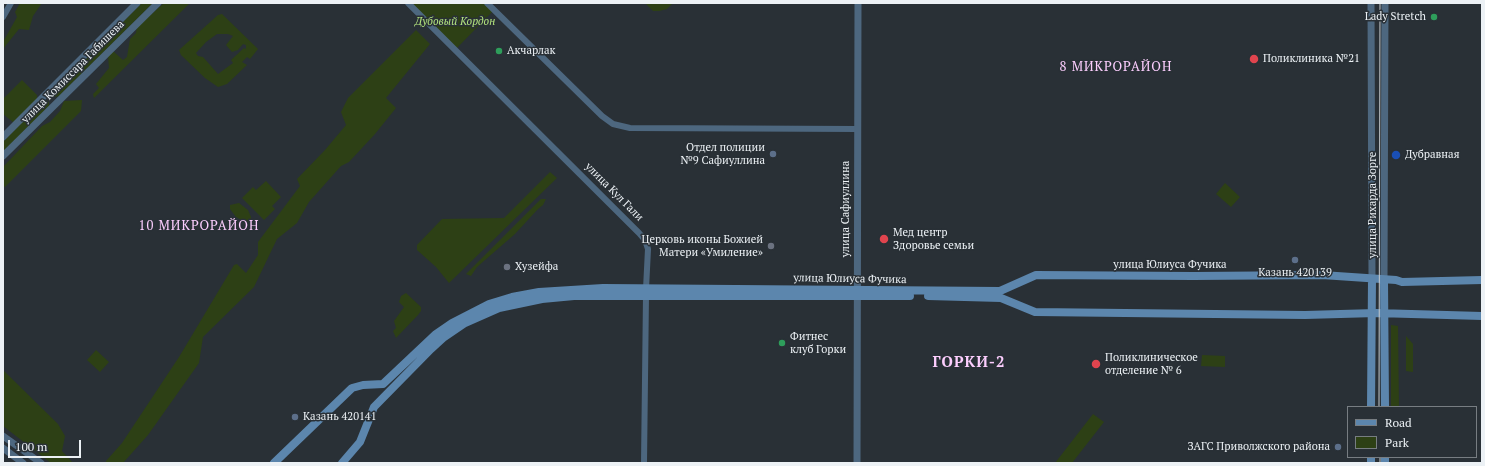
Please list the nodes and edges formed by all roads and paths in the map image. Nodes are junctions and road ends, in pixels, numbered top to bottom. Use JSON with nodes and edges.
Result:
{"nodes":[{"id":1,"x":11,"y":3,"type":"edge"},
{"id":2,"x":137,"y":3,"type":"edge"},
{"id":3,"x":158,"y":3,"type":"edge"},
{"id":4,"x":408,"y":3,"type":"edge"},
{"id":5,"x":487,"y":3,"type":"edge"},
{"id":6,"x":858,"y":3,"type":"edge"},
{"id":7,"x":1371,"y":3,"type":"edge"},
{"id":8,"x":1385,"y":3,"type":"edge"},
{"id":9,"x":3,"y":17,"type":"edge"},
{"id":10,"x":46,"y":94,"type":"junction"},
{"id":11,"x":56,"y":104,"type":"junction"},
{"id":12,"x":858,"y":129,"type":"junction"},
{"id":13,"x":3,"y":137,"type":"edge"},
{"id":14,"x":3,"y":156,"type":"edge"},
{"id":15,"x":1372,"y":279,"type":"junction"},
{"id":16,"x":1384,"y":280,"type":"junction"},
{"id":17,"x":1482,"y":280,"type":"edge"},
{"id":18,"x":646,"y":292,"type":"junction"},
{"id":19,"x":856,"y":292,"type":"junction"},
{"id":20,"x":1372,"y":313,"type":"junction"},
{"id":21,"x":1385,"y":313,"type":"junction"},
{"id":22,"x":1482,"y":316,"type":"edge"},
{"id":23,"x":384,"y":384,"type":"junction"},
{"id":24,"x":381,"y":399,"type":"junction"},
{"id":25,"x":1372,"y":406,"type":"edge"},
{"id":26,"x":1385,"y":406,"type":"edge"},
{"id":27,"x":3,"y":436,"type":"edge"},
{"id":28,"x":3,"y":448,"type":"edge"},
{"id":29,"x":23,"y":463,"type":"edge"},
{"id":30,"x":41,"y":463,"type":"edge"},
{"id":31,"x":274,"y":463,"type":"edge"},
{"id":32,"x":342,"y":463,"type":"edge"},
{"id":33,"x":644,"y":463,"type":"edge"},
{"id":34,"x":856,"y":463,"type":"edge"}],
"edges":[{"from":1,"to":9,"type":"street"},
{"from":2,"to":10,"type":"street","name":"улица Комиссара Габишева"},
{"from":3,"to":11,"type":"street","name":"улица Комиссара Габишева"},
{"from":4,"to":18,"type":"street","name":"улица Кул Гали"},
{"from":5,"to":12,"type":"street"},
{"from":6,"to":12,"type":"street","name":"улица Сафиуллина"},
{"from":7,"to":15,"type":"street","name":"улица Рихарда Зорге"},
{"from":8,"to":16,"type":"street","name":"улица Рихарда Зорге"},
{"from":10,"to":11,"type":"street"},
{"from":10,"to":13,"type":"street","name":"улица Комиссара Габишева"},
{"from":11,"to":14,"type":"street","name":"улица Комиссара Габишева"},
{"from":12,"to":19,"type":"street","name":"улица Сафиуллина"},
{"from":15,"to":16,"type":"main road","name":"улица Юлиуса Фучика"},
{"from":15,"to":19,"type":"main road","name":"улица Юлиуса Фучика"},
{"from":15,"to":20,"type":"main road","name":"улица Рихарда Зорге"},
{"from":16,"to":17,"type":"main road","name":"улица Юлиуса Фучика"},
{"from":16,"to":21,"type":"main road","name":"улица Рихарда Зорге"},
{"from":18,"to":19,"type":"main road","name":"улица Юлиуса Фучика"},
{"from":18,"to":23,"type":"main road","name":"улица Юлиуса Фучика"},
{"from":18,"to":24,"type":"main road","name":"улица Юлиуса Фучика"},
{"from":18,"to":33,"type":"street","name":"улица Кул Гали"},
{"from":19,"to":20,"type":"main road","name":"улица Юлиуса Фучика"},
{"from":19,"to":34,"type":"street","name":"улица Сафиуллина"},
{"from":20,"to":21,"type":"main road","name":"улица Юлиуса Фучика"},
{"from":20,"to":25,"type":"main road","name":"улица Рихарда Зорге"},
{"from":21,"to":22,"type":"main road","name":"улица Юлиуса Фучика"},
{"from":21,"to":26,"type":"main road","name":"улица Рихарда Зорге"},
{"from":23,"to":24,"type":"main road"},
{"from":23,"to":31,"type":"main road"},
{"from":24,"to":32,"type":"main road","name":"улица Юлиуса Фучика"},
{"from":27,"to":30,"type":"street"},
{"from":28,"to":29,"type":"street"}]}
